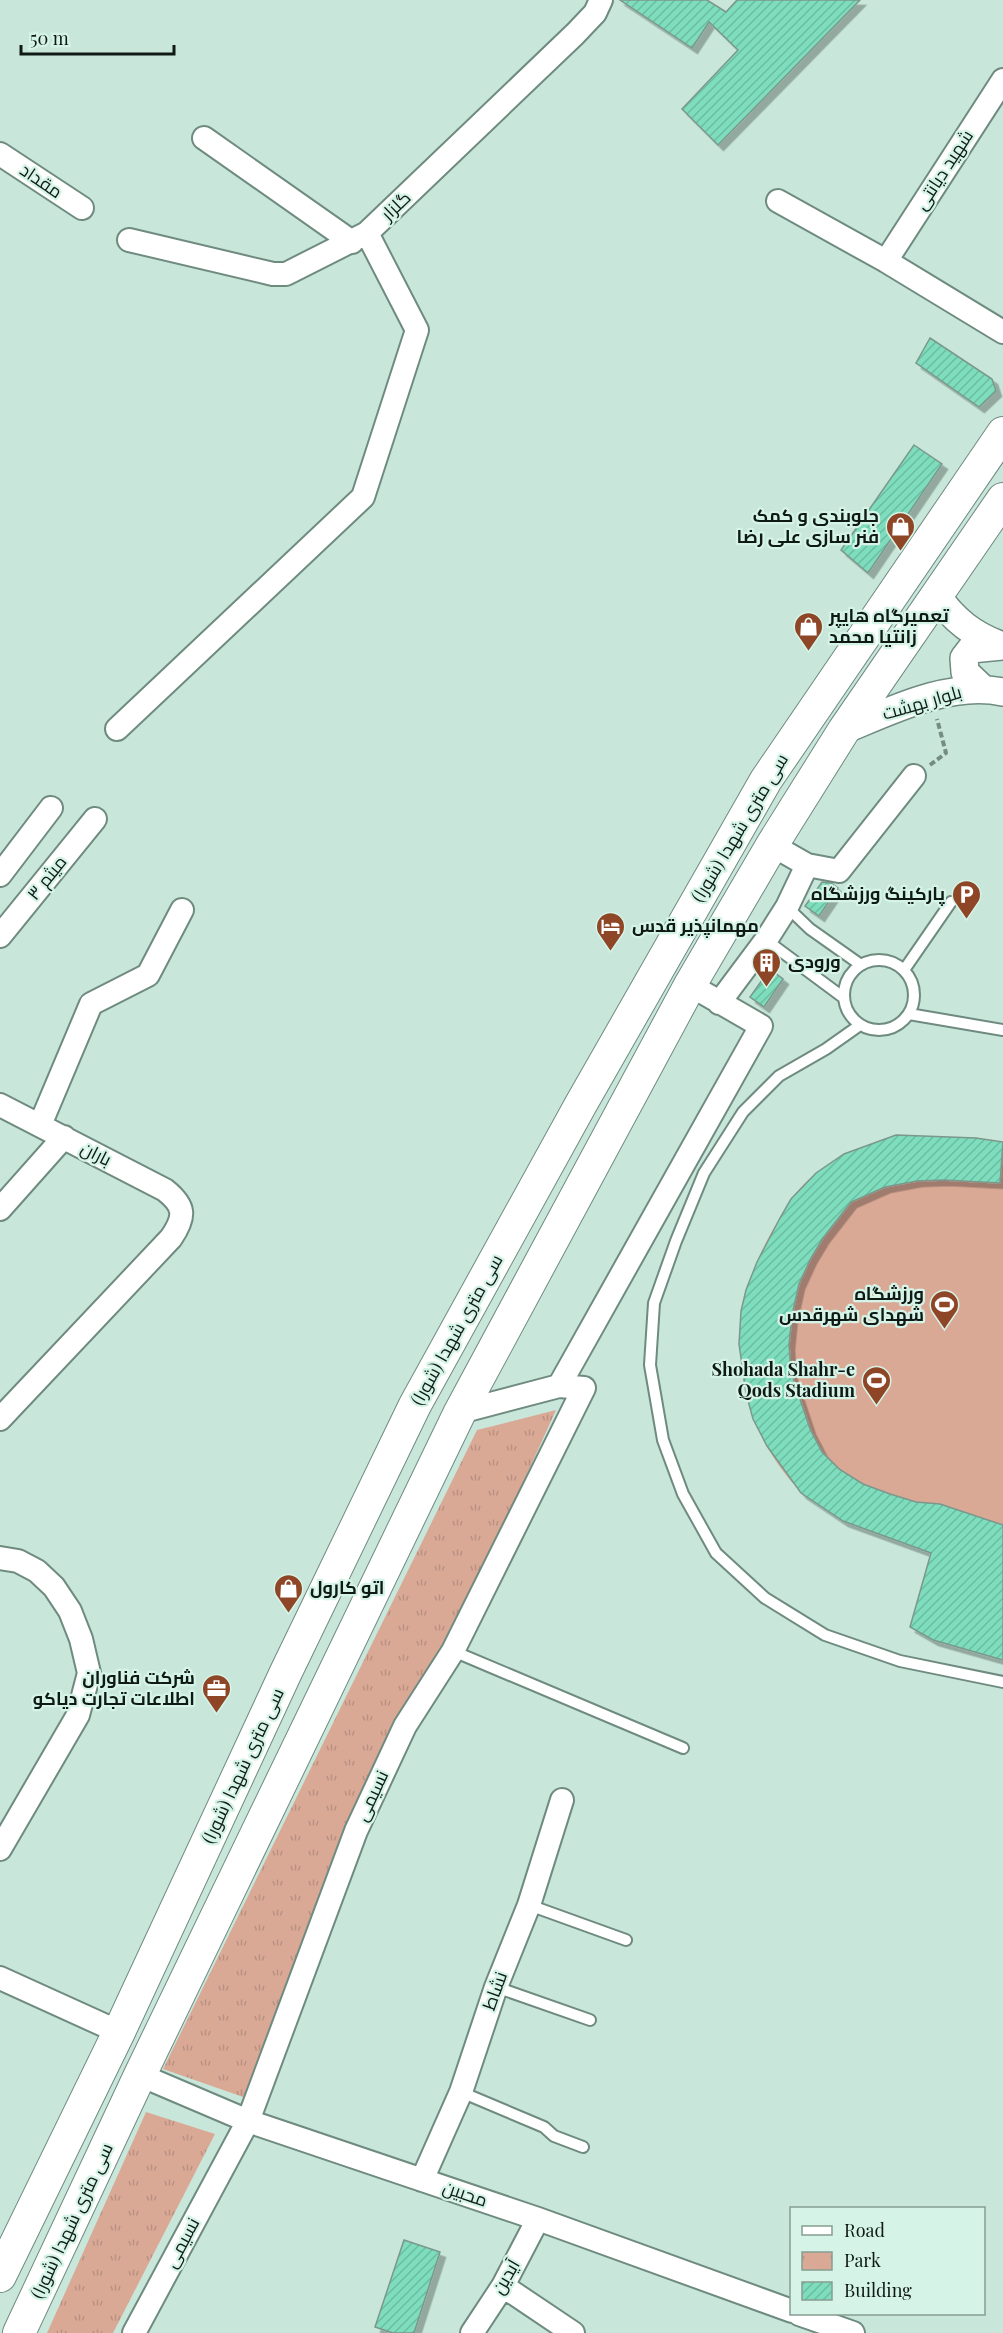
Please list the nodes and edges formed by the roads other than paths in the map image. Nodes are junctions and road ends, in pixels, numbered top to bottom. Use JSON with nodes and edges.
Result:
{"nodes":[{"id":1,"x":601,"y":0,"type":"edge"},
{"id":2,"x":1003,"y":80,"type":"edge"},
{"id":3,"x":204,"y":138,"type":"dead end"},
{"id":4,"x":0,"y":154,"type":"edge"},
{"id":5,"x":778,"y":201,"type":"dead end"},
{"id":6,"x":82,"y":208,"type":"dead end"},
{"id":7,"x":359,"y":237,"type":"junction"},
{"id":8,"x":129,"y":240,"type":"dead end"},
{"id":9,"x":886,"y":261,"type":"junction"},
{"id":10,"x":1003,"y":332,"type":"edge"},
{"id":11,"x":1003,"y":433,"type":"edge"},
{"id":12,"x":1003,"y":499,"type":"edge"},
{"id":13,"x":936,"y":594,"type":"junction"},
{"id":14,"x":1003,"y":646,"type":"edge"},
{"id":15,"x":993,"y":690,"type":"edge"},
{"id":16,"x":117,"y":729,"type":"dead end"},
{"id":17,"x":844,"y":730,"type":"junction"},
{"id":18,"x":914,"y":776,"type":"road end"},
{"id":19,"x":51,"y":808,"type":"dead end"},
{"id":20,"x":95,"y":819,"type":"dead end"},
{"id":21,"x":772,"y":846,"type":"junction"},
{"id":22,"x":807,"y":865,"type":"junction"},
{"id":23,"x":0,"y":875,"type":"edge"},
{"id":24,"x":951,"y":902,"type":"dead end"},
{"id":25,"x":787,"y":907,"type":"junction"},
{"id":26,"x":182,"y":910,"type":"dead end"},
{"id":27,"x":0,"y":936,"type":"edge"},
{"id":28,"x":766,"y":940,"type":"junction"},
{"id":29,"x":861,"y":965,"type":"junction"},
{"id":30,"x":904,"y":970,"type":"junction"},
{"id":31,"x":690,"y":985,"type":"junction"},
{"id":32,"x":844,"y":998,"type":"junction"},
{"id":33,"x":719,"y":1003,"type":"junction"},
{"id":34,"x":909,"y":1014,"type":"junction"},
{"id":35,"x":860,"y":1025,"type":"junction"},
{"id":36,"x":1003,"y":1030,"type":"edge"},
{"id":37,"x":0,"y":1105,"type":"edge"},
{"id":38,"x":40,"y":1125,"type":"junction"},
{"id":39,"x":64,"y":1137,"type":"junction"},
{"id":40,"x":0,"y":1209,"type":"edge"},
{"id":41,"x":559,"y":1386,"type":"junction"},
{"id":42,"x":415,"y":1405,"type":"junction"},
{"id":43,"x":460,"y":1412,"type":"junction"},
{"id":44,"x":0,"y":1419,"type":"edge"},
{"id":45,"x":0,"y":1558,"type":"edge"},
{"id":46,"x":453,"y":1651,"type":"junction"},
{"id":47,"x":1003,"y":1682,"type":"edge"},
{"id":48,"x":682,"y":1748,"type":"dead end"},
{"id":49,"x":562,"y":1800,"type":"dead end"},
{"id":50,"x":0,"y":1849,"type":"edge"},
{"id":51,"x":529,"y":1905,"type":"junction"},
{"id":52,"x":626,"y":1940,"type":"dead end"},
{"id":53,"x":0,"y":1978,"type":"edge"},
{"id":54,"x":496,"y":1987,"type":"junction"},
{"id":55,"x":590,"y":2020,"type":"dead end"},
{"id":56,"x":119,"y":2032,"type":"junction"},
{"id":57,"x":140,"y":2075,"type":"junction"},
{"id":58,"x":461,"y":2092,"type":"junction"},
{"id":59,"x":248,"y":2121,"type":"junction"},
{"id":60,"x":583,"y":2147,"type":"dead end"},
{"id":61,"x":422,"y":2180,"type":"junction"},
{"id":62,"x":538,"y":2219,"type":"junction"},
{"id":63,"x":3,"y":2260,"type":"edge"},
{"id":64,"x":503,"y":2286,"type":"junction"},
{"id":65,"x":790,"y":2310,"type":"edge"},
{"id":66,"x":805,"y":2315,"type":"edge"},
{"id":67,"x":19,"y":2333,"type":"edge"},
{"id":68,"x":134,"y":2333,"type":"edge"},
{"id":69,"x":472,"y":2333,"type":"edge"},
{"id":70,"x":573,"y":2333,"type":"edge"},
{"id":71,"x":854,"y":2333,"type":"edge"}],
"edges":[{"from":1,"to":7,"type":"street","name":"گلزار"},
{"from":2,"to":9,"type":"street","name":"شهید دیانتی"},
{"from":3,"to":7,"type":"street"},
{"from":4,"to":6,"type":"street","name":"مقداد"},
{"from":5,"to":9,"type":"street"},
{"from":7,"to":8,"type":"street","name":"گلزار"},
{"from":7,"to":16,"type":"street"},
{"from":9,"to":10,"type":"street"},
{"from":11,"to":42,"type":"main road","name":"سی متری شهدا (شورا)"},
{"from":12,"to":13,"type":"main road","name":"سی متری شهدا (شورا)"},
{"from":13,"to":14,"type":"street"},
{"from":13,"to":17,"type":"main road","name":"سی متری شهدا (شورا)"},
{"from":14,"to":15,"type":"street"},
{"from":15,"to":17,"type":"street","name":"بلوار بهشت"},
{"from":17,"to":21,"type":"main road","name":"سی متری شهدا (شورا)"},
{"from":18,"to":22,"type":"street"},
{"from":19,"to":23,"type":"street"},
{"from":20,"to":27,"type":"street","name":"میثم ۳"},
{"from":21,"to":22,"type":"street"},
{"from":21,"to":31,"type":"main road","name":"سی متری شهدا (شورا)"},
{"from":22,"to":25,"type":"street"},
{"from":24,"to":30,"type":"lane"},
{"from":25,"to":28,"type":"street"},
{"from":25,"to":29,"type":"lane"},
{"from":26,"to":38,"type":"street"},
{"from":28,"to":32,"type":"lane"},
{"from":28,"to":33,"type":"street"},
{"from":29,"to":30,"type":"lane"},
{"from":29,"to":32,"type":"lane"},
{"from":30,"to":34,"type":"lane"},
{"from":31,"to":33,"type":"street"},
{"from":31,"to":43,"type":"main road","name":"سی متری شهدا (شورا)"},
{"from":32,"to":35,"type":"lane"},
{"from":33,"to":41,"type":"street"},
{"from":34,"to":35,"type":"lane"},
{"from":34,"to":36,"type":"lane"},
{"from":35,"to":47,"type":"lane"},
{"from":37,"to":38,"type":"street","name":"باران"},
{"from":38,"to":39,"type":"street","name":"باران"},
{"from":39,"to":40,"type":"street"},
{"from":39,"to":44,"type":"street","name":"باران"},
{"from":41,"to":43,"type":"street"},
{"from":41,"to":46,"type":"street","name":"نسیمی"},
{"from":42,"to":43,"type":"main road"},
{"from":42,"to":56,"type":"main road","name":"سی متری شهدا (شورا)"},
{"from":43,"to":57,"type":"main road","name":"سی متری شهدا (شورا)"},
{"from":45,"to":50,"type":"street"},
{"from":46,"to":48,"type":"lane"},
{"from":46,"to":59,"type":"street","name":"نسیمی"},
{"from":49,"to":51,"type":"street","name":"نشاط"},
{"from":51,"to":52,"type":"lane"},
{"from":51,"to":54,"type":"street","name":"نشاط"},
{"from":53,"to":56,"type":"street"},
{"from":54,"to":55,"type":"lane"},
{"from":54,"to":58,"type":"street","name":"نشاط"},
{"from":56,"to":63,"type":"main road","name":"سی متری شهدا (شورا)"},
{"from":57,"to":59,"type":"street","name":"محبین"},
{"from":57,"to":67,"type":"main road","name":"سی متری شهدا (شورا)"},
{"from":58,"to":60,"type":"lane"},
{"from":58,"to":61,"type":"street","name":"نشاط"},
{"from":59,"to":61,"type":"street","name":"محبین"},
{"from":59,"to":68,"type":"street","name":"نسیمی"},
{"from":61,"to":62,"type":"street","name":"محبین"},
{"from":62,"to":64,"type":"street","name":"آیدین"},
{"from":62,"to":65,"type":"street","name":"محبین"},
{"from":64,"to":69,"type":"street","name":"آیدین"},
{"from":64,"to":70,"type":"street"},
{"from":66,"to":71,"type":"street"}]}
